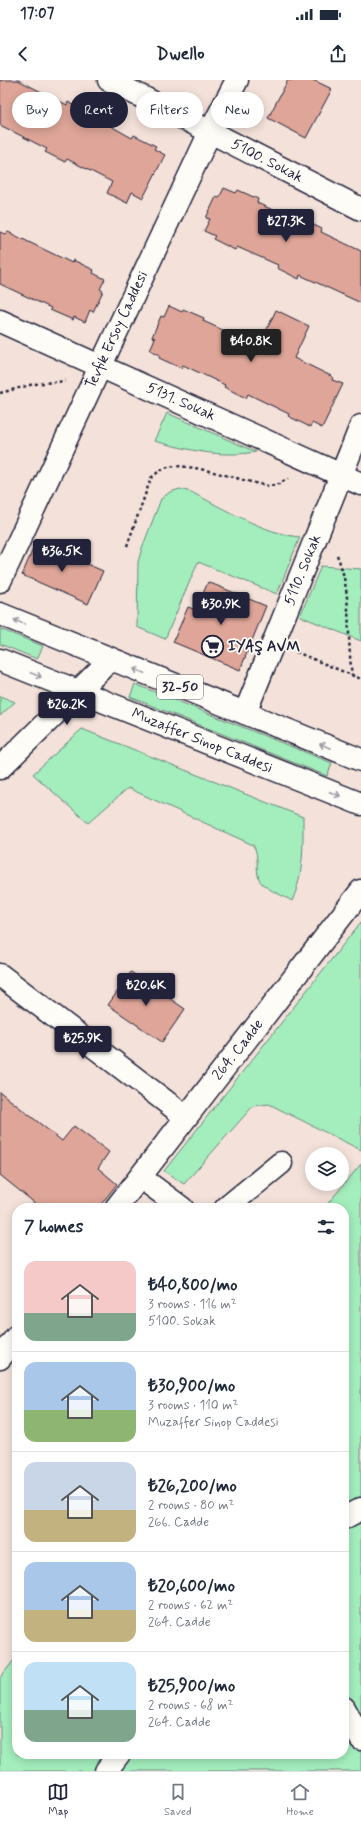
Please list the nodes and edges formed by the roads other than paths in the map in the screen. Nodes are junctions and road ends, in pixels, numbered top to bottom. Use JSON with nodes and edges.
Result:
{"nodes":[{"id":1,"x":109,"y":80,"type":"edge"},
{"id":2,"x":237,"y":80,"type":"edge"},
{"id":3,"x":210,"y":132,"type":"junction"},
{"id":4,"x":361,"y":209,"type":"edge"},
{"id":5,"x":0,"y":321,"type":"edge"},
{"id":6,"x":98,"y":372,"type":"junction"},
{"id":7,"x":361,"y":426,"type":"edge"},
{"id":8,"x":341,"y":475,"type":"junction"},
{"id":9,"x":361,"y":484,"type":"edge"},
{"id":10,"x":0,"y":581,"type":"edge"},
{"id":11,"x":0,"y":614,"type":"edge"},
{"id":12,"x":111,"y":659,"type":"junction"},
{"id":13,"x":0,"y":660,"type":"edge"},
{"id":14,"x":78,"y":692,"type":"junction"},
{"id":15,"x":245,"y":713,"type":"junction"},
{"id":16,"x":361,"y":760,"type":"edge"},
{"id":17,"x":0,"y":768,"type":"edge"},
{"id":18,"x":361,"y":804,"type":"edge"},
{"id":19,"x":361,"y":891,"type":"edge"},
{"id":20,"x":0,"y":975,"type":"edge"},
{"id":21,"x":186,"y":1117,"type":"junction"},
{"id":22,"x":281,"y":1163,"type":"dead end"},
{"id":23,"x":140,"y":1177,"type":"junction"},
{"id":24,"x":120,"y":1203,"type":"edge"},
{"id":25,"x":175,"y":1203,"type":"edge"},
{"id":26,"x":232,"y":1203,"type":"edge"},
{"id":27,"x":12,"y":1342,"type":"edge"},
{"id":28,"x":0,"y":1358,"type":"edge"},
{"id":29,"x":361,"y":1509,"type":"edge"},
{"id":30,"x":349,"y":1515,"type":"edge"},
{"id":31,"x":349,"y":1717,"type":"edge"},
{"id":32,"x":361,"y":1739,"type":"edge"},
{"id":33,"x":115,"y":1759,"type":"edge"},
{"id":34,"x":106,"y":1771,"type":"edge"}],
"edges":[{"from":1,"to":3,"type":"street","name":"5100. Sokak"},
{"from":2,"to":3,"type":"street","name":"Tevfik Ersoy Caddesi"},
{"from":3,"to":4,"type":"street","name":"5100. Sokak"},
{"from":3,"to":6,"type":"street","name":"Tevfik Ersoy Caddesi"},
{"from":5,"to":6,"type":"street","name":"5131. Sokak"},
{"from":6,"to":8,"type":"street","name":"5131. Sokak"},
{"from":6,"to":10,"type":"street","name":"Tevfik Ersoy Caddesi"},
{"from":7,"to":8,"type":"street","name":"5110. Sokak"},
{"from":8,"to":9,"type":"street","name":"5131. Sokak"},
{"from":8,"to":15,"type":"street","name":"5110. Sokak"},
{"from":12,"to":11,"type":"street","number":"32-50","one_way":true},
{"from":12,"to":14,"type":"street"},
{"from":15,"to":12,"type":"street","number":"32-50","one_way":true},
{"from":13,"to":14,"type":"street","name":"Muzaffer Sinop Caddesi","one_way":true},
{"from":14,"to":17,"type":"street"},
{"from":14,"to":18,"type":"street","name":"Muzaffer Sinop Caddesi","one_way":true},
{"from":16,"to":15,"type":"street","number":"32-50","one_way":true},
{"from":19,"to":21,"type":"street","name":"264. Cadde"},
{"from":20,"to":21,"type":"street"},
{"from":21,"to":23,"type":"street","name":"264. Cadde"},
{"from":22,"to":26,"type":"street"},
{"from":23,"to":24,"type":"street","name":"264. Cadde"},
{"from":23,"to":25,"type":"street"},
{"from":27,"to":28,"type":"street"},
{"from":29,"to":30,"type":"street"},
{"from":31,"to":32,"type":"street"},
{"from":33,"to":34,"type":"street"}]}
